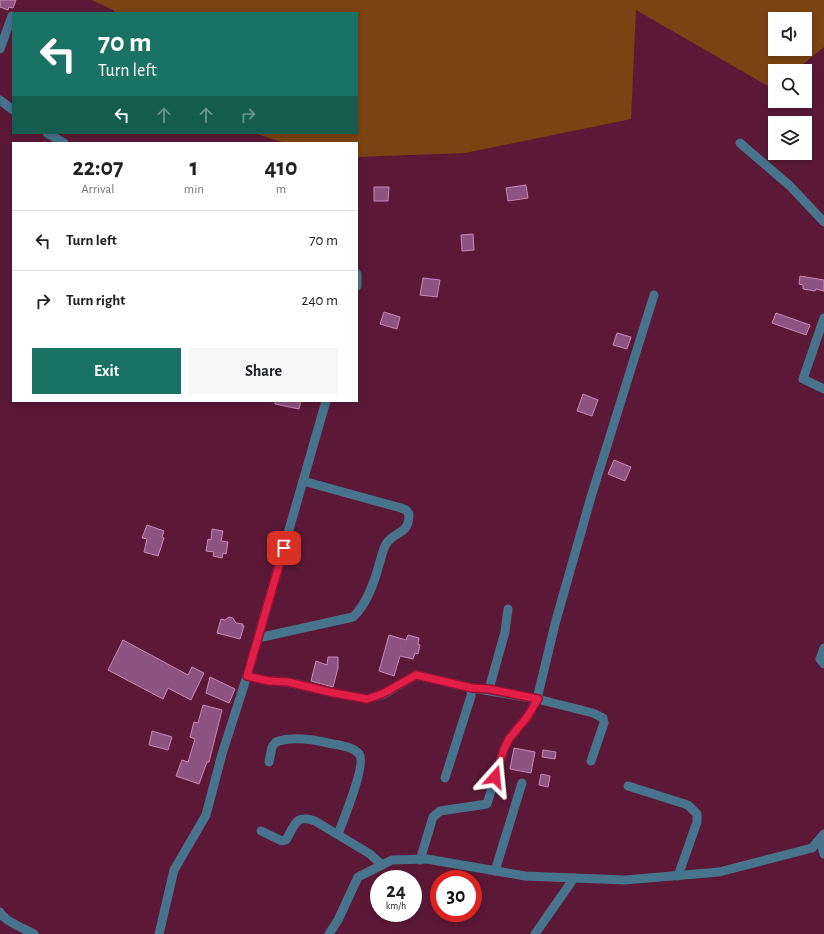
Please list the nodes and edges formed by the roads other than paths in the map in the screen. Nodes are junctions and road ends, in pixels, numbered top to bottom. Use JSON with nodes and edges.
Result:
{"nodes":[{"id":1,"x":12,"y":16,"type":"dead end"},
{"id":2,"x":0,"y":49,"type":"edge"},
{"id":3,"x":0,"y":100,"type":"edge"},
{"id":4,"x":12,"y":109,"type":"edge"},
{"id":5,"x":49,"y":134,"type":"edge"},
{"id":6,"x":62,"y":142,"type":"edge"},
{"id":7,"x":740,"y":143,"type":"dead end"},
{"id":8,"x":824,"y":222,"type":"edge"},
{"id":9,"x":654,"y":295,"type":"dead end"},
{"id":10,"x":824,"y":318,"type":"edge"},
{"id":11,"x":824,"y":389,"type":"edge"},
{"id":12,"x":326,"y":402,"type":"edge"},
{"id":13,"x":303,"y":481,"type":"junction"},
{"id":14,"x":508,"y":609,"type":"dead end"},
{"id":15,"x":258,"y":638,"type":"junction"},
{"id":16,"x":824,"y":648,"type":"edge"},
{"id":17,"x":824,"y":664,"type":"edge"},
{"id":18,"x":247,"y":676,"type":"junction"},
{"id":19,"x":472,"y":688,"type":"junction"},
{"id":20,"x":489,"y":689,"type":"junction"},
{"id":21,"x":538,"y":699,"type":"junction"},
{"id":22,"x":591,"y":761,"type":"dead end"},
{"id":23,"x":269,"y":762,"type":"dead end"},
{"id":24,"x":445,"y":778,"type":"dead end"},
{"id":25,"x":522,"y":783,"type":"dead end"},
{"id":26,"x":628,"y":786,"type":"dead end"},
{"id":27,"x":261,"y":831,"type":"dead end"},
{"id":28,"x":338,"y":834,"type":"junction"},
{"id":29,"x":822,"y":837,"type":"edge"},
{"id":30,"x":824,"y":854,"type":"edge"},
{"id":31,"x":420,"y":860,"type":"junction"},
{"id":32,"x":382,"y":865,"type":"junction"},
{"id":33,"x":496,"y":871,"type":"junction"},
{"id":34,"x":678,"y":876,"type":"junction"},
{"id":35,"x":574,"y":878,"type":"junction"},
{"id":36,"x":0,"y":912,"type":"edge"},
{"id":37,"x":331,"y":932,"type":"edge"},
{"id":38,"x":34,"y":934,"type":"edge"},
{"id":39,"x":159,"y":934,"type":"edge"},
{"id":40,"x":341,"y":934,"type":"edge"},
{"id":41,"x":535,"y":934,"type":"edge"}],
"edges":[{"from":1,"to":2,"type":"street"},
{"from":3,"to":4,"type":"street"},
{"from":5,"to":6,"type":"street"},
{"from":7,"to":8,"type":"street"},
{"from":9,"to":21,"type":"street"},
{"from":10,"to":11,"type":"street"},
{"from":12,"to":13,"type":"street"},
{"from":13,"to":15,"type":"street"},
{"from":13,"to":15,"type":"street"},
{"from":14,"to":20,"type":"street"},
{"from":15,"to":18,"type":"street"},
{"from":16,"to":17,"type":"street"},
{"from":18,"to":19,"type":"street"},
{"from":18,"to":39,"type":"street"},
{"from":19,"to":20,"type":"street"},
{"from":19,"to":24,"type":"street"},
{"from":20,"to":21,"type":"street"},
{"from":21,"to":22,"type":"street"},
{"from":21,"to":31,"type":"street"},
{"from":23,"to":28,"type":"street"},
{"from":25,"to":33,"type":"street"},
{"from":26,"to":34,"type":"street"},
{"from":27,"to":28,"type":"street"},
{"from":28,"to":32,"type":"street"},
{"from":29,"to":30,"type":"street"},
{"from":29,"to":34,"type":"street"},
{"from":31,"to":32,"type":"street"},
{"from":31,"to":33,"type":"street"},
{"from":32,"to":37,"type":"street"},
{"from":33,"to":35,"type":"street"},
{"from":34,"to":35,"type":"street"},
{"from":35,"to":41,"type":"street"},
{"from":36,"to":38,"type":"street"},
{"from":37,"to":40,"type":"street"}]}
